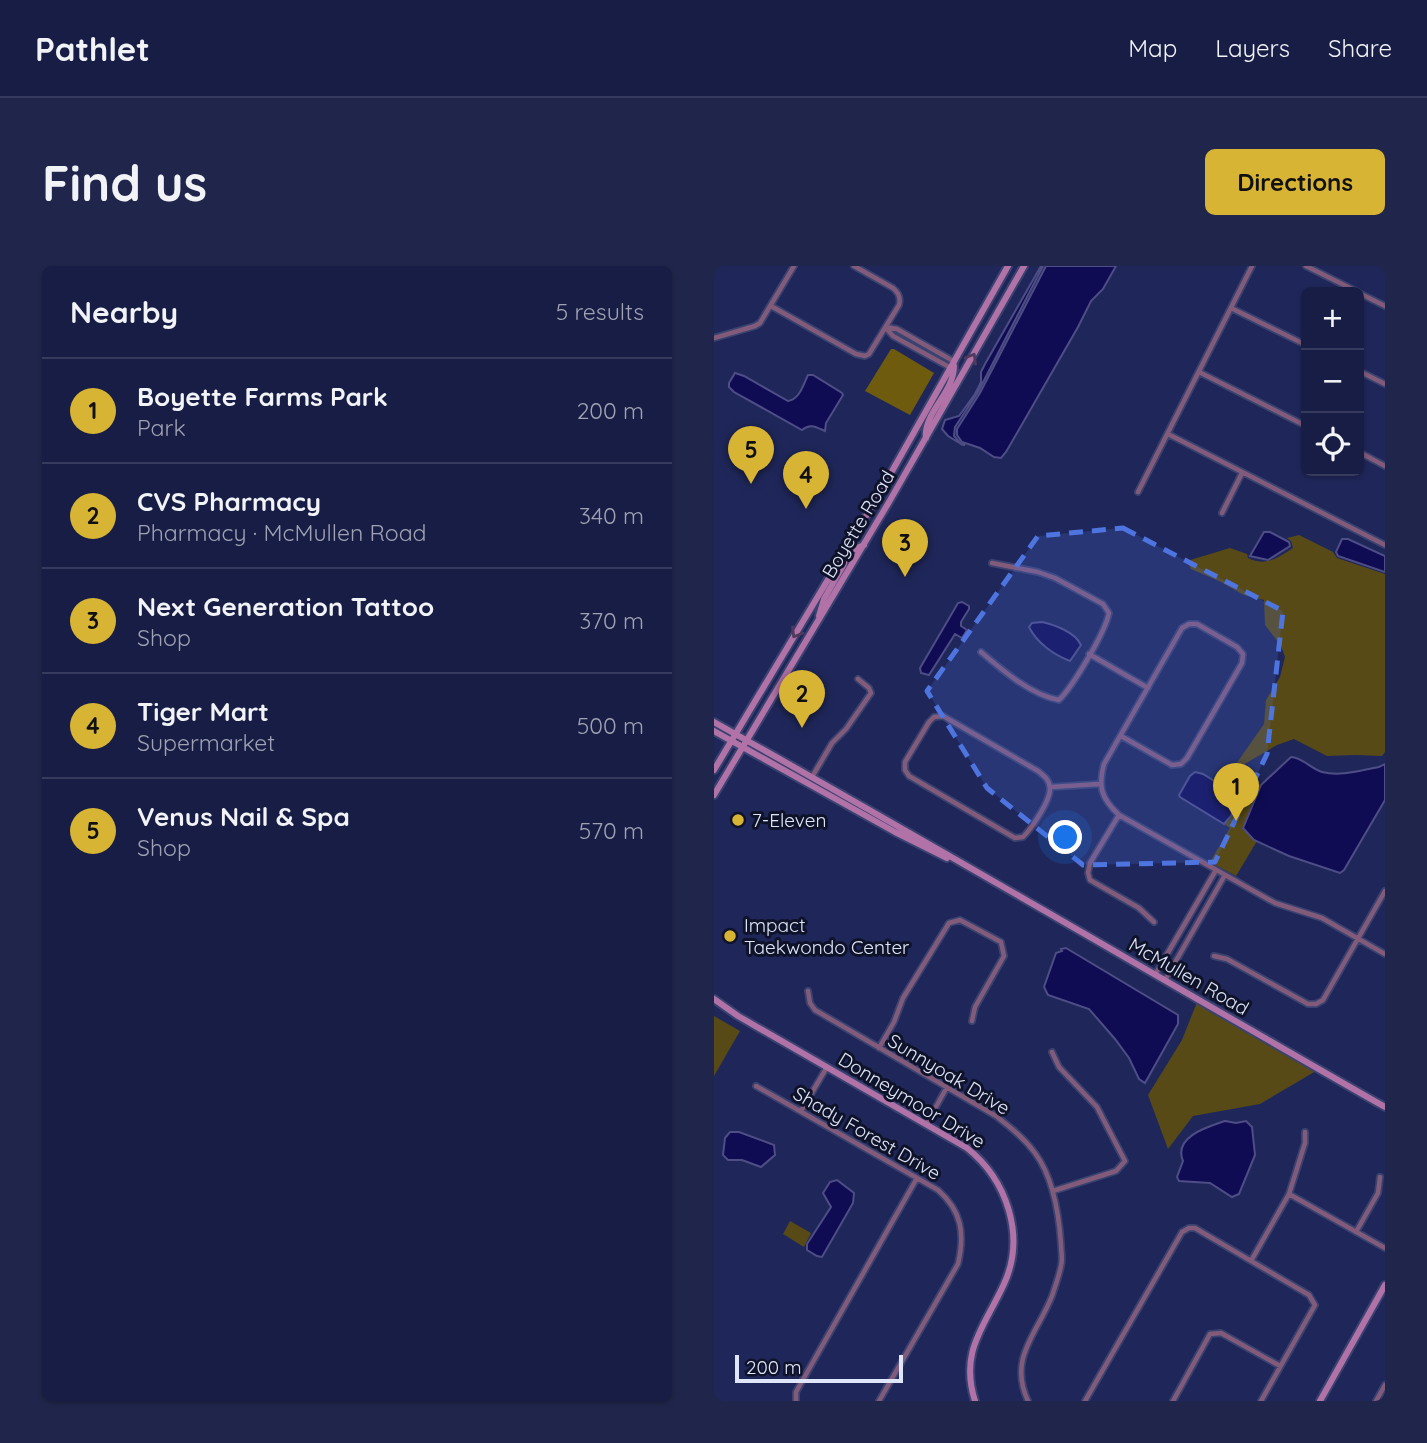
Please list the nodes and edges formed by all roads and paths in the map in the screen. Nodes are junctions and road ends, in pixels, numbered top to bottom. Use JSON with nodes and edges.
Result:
{"nodes":[{"id":1,"x":794,"y":266,"type":"edge"},
{"id":2,"x":854,"y":266,"type":"edge"},
{"id":3,"x":1008,"y":266,"type":"edge"},
{"id":4,"x":1024,"y":266,"type":"edge"},
{"id":5,"x":1252,"y":266,"type":"edge"},
{"id":6,"x":1306,"y":266,"type":"edge"},
{"id":7,"x":1348,"y":287,"type":"edge"},
{"id":8,"x":1364,"y":295,"type":"edge"},
{"id":9,"x":771,"y":306,"type":"junction"},
{"id":10,"x":1385,"y":306,"type":"edge"},
{"id":11,"x":1231,"y":308,"type":"junction"},
{"id":12,"x":886,"y":327,"type":"junction"},
{"id":13,"x":714,"y":338,"type":"edge"},
{"id":14,"x":1301,"y":343,"type":"edge"},
{"id":15,"x":953,"y":365,"type":"junction"},
{"id":16,"x":1199,"y":372,"type":"junction"},
{"id":17,"x":1364,"y":374,"type":"edge"},
{"id":18,"x":1385,"y":384,"type":"edge"},
{"id":19,"x":1301,"y":423,"type":"edge"},
{"id":20,"x":1168,"y":434,"type":"junction"},
{"id":21,"x":926,"y":438,"type":"junction"},
{"id":22,"x":1364,"y":455,"type":"edge"},
{"id":23,"x":1385,"y":466,"type":"edge"},
{"id":24,"x":1242,"y":473,"type":"junction"},
{"id":25,"x":1138,"y":492,"type":"dead end"},
{"id":26,"x":1222,"y":513,"type":"dead end"},
{"id":27,"x":864,"y":545,"type":"junction"},
{"id":28,"x":1385,"y":545,"type":"edge"},
{"id":29,"x":843,"y":554,"type":"junction"},
{"id":30,"x":992,"y":563,"type":"dead end"},
{"id":31,"x":819,"y":621,"type":"junction"},
{"id":32,"x":981,"y":652,"type":"dead end"},
{"id":33,"x":1089,"y":654,"type":"junction"},
{"id":34,"x":858,"y":678,"type":"dead end"},
{"id":35,"x":1148,"y":688,"type":"junction"},
{"id":36,"x":714,"y":722,"type":"edge"},
{"id":37,"x":714,"y":731,"type":"edge"},
{"id":38,"x":736,"y":734,"type":"junction"},
{"id":39,"x":1121,"y":736,"type":"junction"},
{"id":40,"x":732,"y":741,"type":"junction"},
{"id":41,"x":745,"y":744,"type":"junction"},
{"id":42,"x":714,"y":770,"type":"edge"},
{"id":43,"x":812,"y":777,"type":"junction"},
{"id":44,"x":1100,"y":784,"type":"junction"},
{"id":45,"x":1051,"y":787,"type":"junction"},
{"id":46,"x":714,"y":795,"type":"edge"},
{"id":47,"x":1119,"y":815,"type":"junction"},
{"id":48,"x":924,"y":844,"type":"junction"},
{"id":49,"x":1216,"y":870,"type":"junction"},
{"id":50,"x":1225,"y":875,"type":"junction"},
{"id":51,"x":1385,"y":891,"type":"edge"},
{"id":52,"x":1154,"y":922,"type":"dead end"},
{"id":53,"x":1358,"y":938,"type":"junction"},
{"id":54,"x":1385,"y":954,"type":"edge"},
{"id":55,"x":1214,"y":956,"type":"dead end"},
{"id":56,"x":1155,"y":975,"type":"junction"},
{"id":57,"x":1164,"y":981,"type":"junction"},
{"id":58,"x":808,"y":991,"type":"dead end"},
{"id":59,"x":714,"y":999,"type":"edge"},
{"id":60,"x":972,"y":1021,"type":"dead end"},
{"id":61,"x":879,"y":1048,"type":"junction"},
{"id":62,"x":1052,"y":1052,"type":"dead end"},
{"id":63,"x":827,"y":1067,"type":"junction"},
{"id":64,"x":756,"y":1086,"type":"dead end"},
{"id":65,"x":947,"y":1087,"type":"junction"},
{"id":66,"x":1385,"y":1107,"type":"edge"},
{"id":67,"x":801,"y":1112,"type":"junction"},
{"id":68,"x":927,"y":1124,"type":"junction"},
{"id":69,"x":1305,"y":1132,"type":"dead end"},
{"id":70,"x":1380,"y":1177,"type":"dead end"},
{"id":71,"x":917,"y":1178,"type":"junction"},
{"id":72,"x":1053,"y":1191,"type":"junction"},
{"id":73,"x":1289,"y":1195,"type":"junction"},
{"id":74,"x":1356,"y":1232,"type":"junction"},
{"id":75,"x":1385,"y":1248,"type":"edge"},
{"id":76,"x":1251,"y":1261,"type":"junction"},
{"id":77,"x":1385,"y":1285,"type":"edge"},
{"id":78,"x":1280,"y":1366,"type":"junction"},
{"id":79,"x":1385,"y":1385,"type":"edge"},
{"id":80,"x":796,"y":1401,"type":"edge"},
{"id":81,"x":879,"y":1401,"type":"edge"},
{"id":82,"x":975,"y":1401,"type":"edge"},
{"id":83,"x":1028,"y":1401,"type":"edge"},
{"id":84,"x":1085,"y":1401,"type":"edge"},
{"id":85,"x":1173,"y":1401,"type":"edge"},
{"id":86,"x":1261,"y":1401,"type":"edge"},
{"id":87,"x":1320,"y":1401,"type":"edge"},
{"id":88,"x":1376,"y":1401,"type":"edge"}],
"edges":[{"from":1,"to":9,"type":"street"},
{"from":2,"to":12,"type":"street"},
{"from":3,"to":15,"type":"street","name":"Boyette Road"},
{"from":21,"to":4,"type":"street","name":"Boyette Road","one_way":true},
{"from":5,"to":11,"type":"street"},
{"from":6,"to":7,"type":"street"},
{"from":8,"to":10,"type":"street"},
{"from":9,"to":12,"type":"street"},
{"from":9,"to":13,"type":"street"},
{"from":11,"to":14,"type":"street"},
{"from":11,"to":16,"type":"street"},
{"from":12,"to":15,"type":"street"},
{"from":15,"to":21,"type":"street"},
{"from":15,"to":29,"type":"street","name":"Boyette Road"},
{"from":16,"to":19,"type":"street"},
{"from":16,"to":20,"type":"street"},
{"from":17,"to":18,"type":"street"},
{"from":20,"to":24,"type":"street"},
{"from":20,"to":25,"type":"street"},
{"from":21,"to":27,"type":"street","name":"Boyette Road"},
{"from":22,"to":23,"type":"street"},
{"from":24,"to":26,"type":"street"},
{"from":24,"to":28,"type":"street"},
{"from":27,"to":29,"type":"street"},
{"from":27,"to":31,"type":"street","name":"Boyette Road"},
{"from":29,"to":31,"type":"street"},
{"from":29,"to":38,"type":"street","name":"Boyette Road","one_way":true},
{"from":30,"to":33,"type":"street"},
{"from":31,"to":41,"type":"street","name":"Boyette Road"},
{"from":32,"to":33,"type":"street"},
{"from":33,"to":35,"type":"street"},
{"from":34,"to":43,"type":"street"},
{"from":35,"to":39,"type":"street"},
{"from":35,"to":39,"type":"street"},
{"from":36,"to":38,"type":"street","name":"McMullen Road"},
{"from":37,"to":40,"type":"street","name":"McMullen Road"},
{"from":38,"to":40,"type":"street","name":"Boyette Road"},
{"from":38,"to":41,"type":"street","name":"McMullen Road"},
{"from":39,"to":44,"type":"street"},
{"from":40,"to":41,"type":"street","name":"McMullen Road"},
{"from":40,"to":42,"type":"street","name":"Boyette Road"},
{"from":41,"to":43,"type":"street","name":"McMullen Road"},
{"from":41,"to":46,"type":"street","name":"Boyette Road"},
{"from":41,"to":48,"type":"street","name":"McMullen Road"},
{"from":43,"to":48,"type":"street","name":"McMullen Road"},
{"from":44,"to":45,"type":"street"},
{"from":44,"to":47,"type":"street"},
{"from":45,"to":45,"type":"street"},
{"from":47,"to":49,"type":"street"},
{"from":47,"to":52,"type":"street"},
{"from":48,"to":56,"type":"street","name":"McMullen Road"},
{"from":49,"to":50,"type":"street"},
{"from":49,"to":56,"type":"street"},
{"from":50,"to":53,"type":"street"},
{"from":50,"to":57,"type":"street"},
{"from":51,"to":53,"type":"street"},
{"from":53,"to":54,"type":"street"},
{"from":53,"to":55,"type":"street"},
{"from":56,"to":57,"type":"street","name":"McMullen Road"},
{"from":57,"to":66,"type":"street","name":"McMullen Road"},
{"from":58,"to":61,"type":"street","name":"Sunnyoak Drive"},
{"from":59,"to":63,"type":"street","name":"Donneymoor Drive"},
{"from":60,"to":61,"type":"street"},
{"from":61,"to":65,"type":"street","name":"Sunnyoak Drive"},
{"from":62,"to":72,"type":"street"},
{"from":63,"to":67,"type":"street"},
{"from":63,"to":68,"type":"street","name":"Donneymoor Drive"},
{"from":64,"to":67,"type":"street","name":"Shady Forest Drive"},
{"from":65,"to":68,"type":"street"},
{"from":65,"to":72,"type":"street","name":"Sunnyoak Drive"},
{"from":67,"to":71,"type":"street","name":"Shady Forest Drive"},
{"from":68,"to":82,"type":"street","name":"Donneymoor Drive"},
{"from":69,"to":73,"type":"street"},
{"from":70,"to":74,"type":"street"},
{"from":71,"to":80,"type":"street"},
{"from":71,"to":81,"type":"street","name":"Shady Forest Drive"},
{"from":72,"to":83,"type":"street","name":"Sunnyoak Drive"},
{"from":73,"to":74,"type":"street"},
{"from":73,"to":76,"type":"street"},
{"from":74,"to":75,"type":"street"},
{"from":76,"to":78,"type":"street"},
{"from":76,"to":84,"type":"street"},
{"from":77,"to":87,"type":"street"},
{"from":78,"to":85,"type":"street"},
{"from":78,"to":86,"type":"street"},
{"from":79,"to":88,"type":"street"}]}
